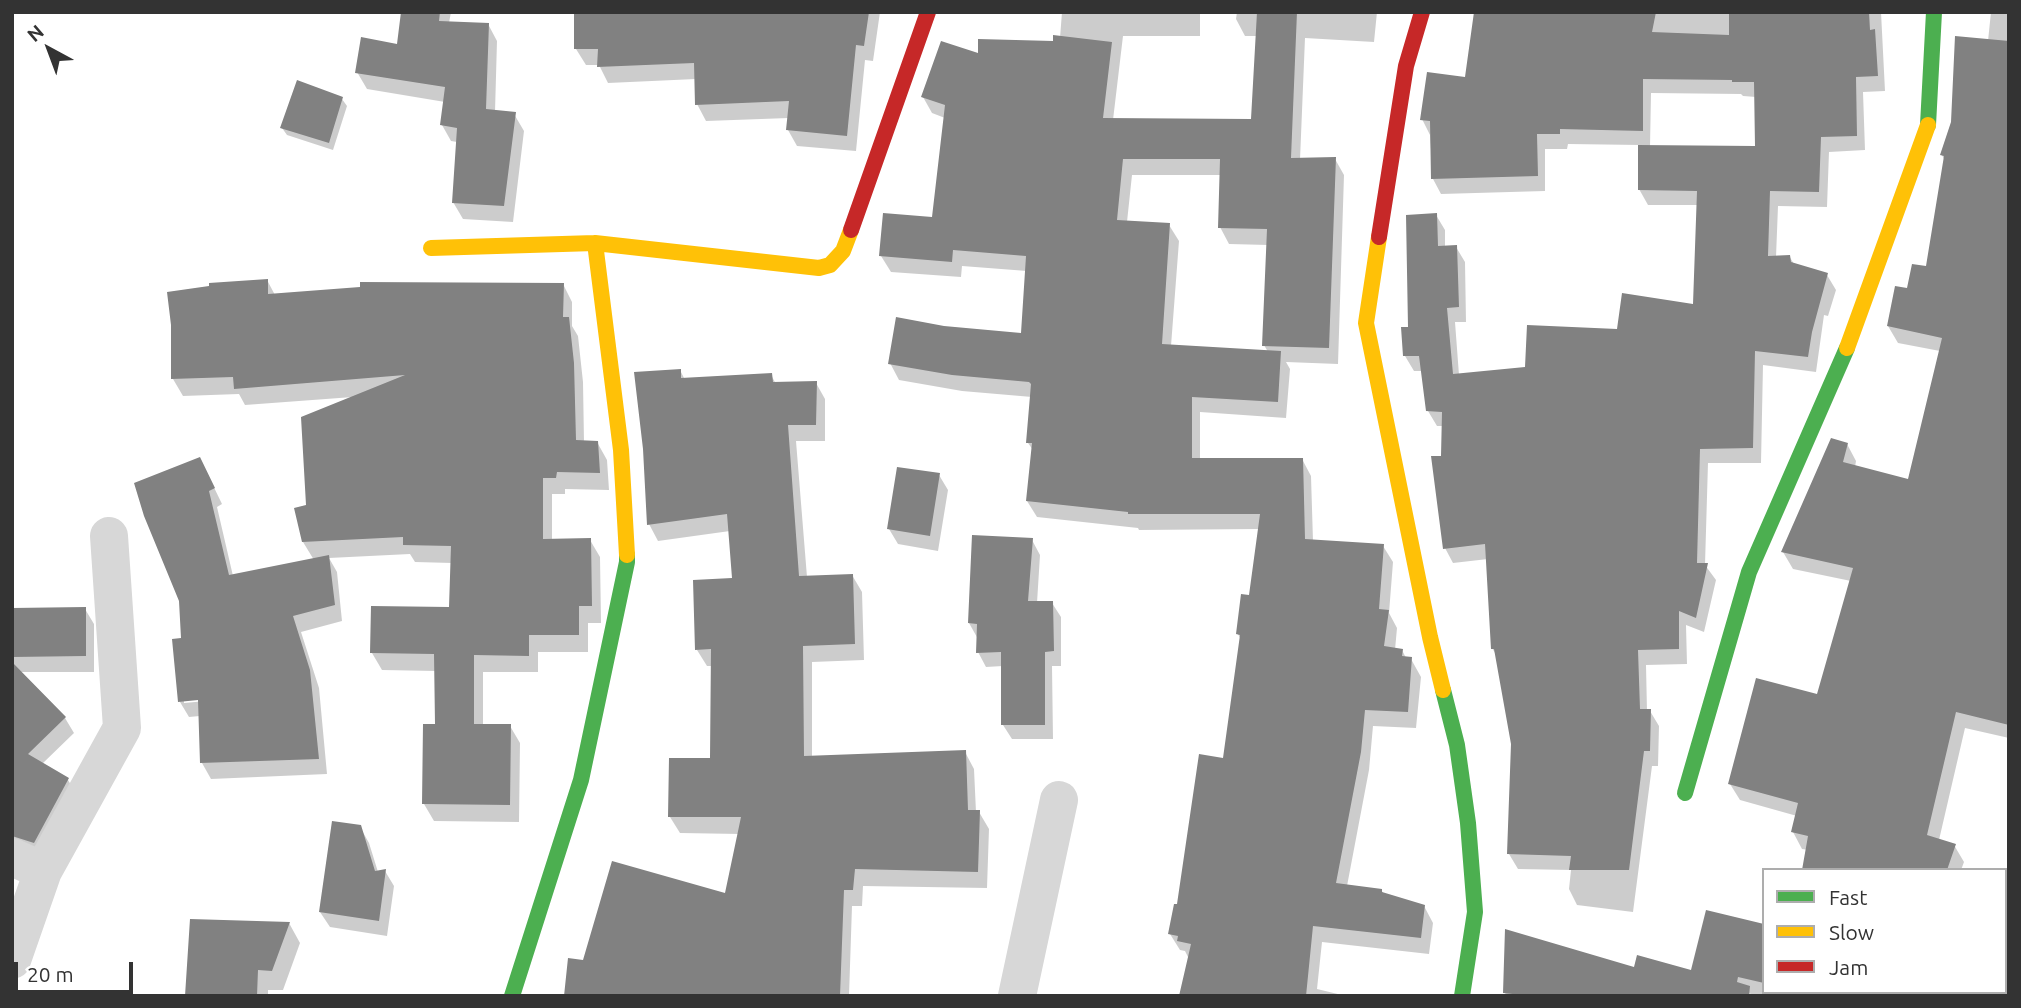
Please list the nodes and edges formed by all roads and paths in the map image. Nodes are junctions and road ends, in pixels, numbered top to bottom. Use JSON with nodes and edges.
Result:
{"nodes":[{"id":1,"x":928,"y":12,"type":"edge"},
{"id":2,"x":1422,"y":12,"type":"edge"},
{"id":3,"x":1934,"y":12,"type":"edge"},
{"id":4,"x":595,"y":243,"type":"junction"},
{"id":5,"x":431,"y":248,"type":"dead end"},
{"id":6,"x":109,"y":536,"type":"dead end"},
{"id":7,"x":1685,"y":793,"type":"dead end"},
{"id":8,"x":1059,"y":800,"type":"dead end"},
{"id":9,"x":28,"y":864,"type":"edge"},
{"id":10,"x":12,"y":960,"type":"edge"},
{"id":11,"x":512,"y":996,"type":"edge"},
{"id":12,"x":1017,"y":996,"type":"edge"},
{"id":13,"x":1462,"y":996,"type":"edge"}],
"edges":[{"from":1,"to":4,"type":"street"},
{"from":2,"to":13,"type":"street"},
{"from":3,"to":7,"type":"street"},
{"from":4,"to":5,"type":"street"},
{"from":4,"to":11,"type":"street"},
{"from":6,"to":9,"type":"street"},
{"from":8,"to":12,"type":"street"},
{"from":9,"to":10,"type":"street"}]}
